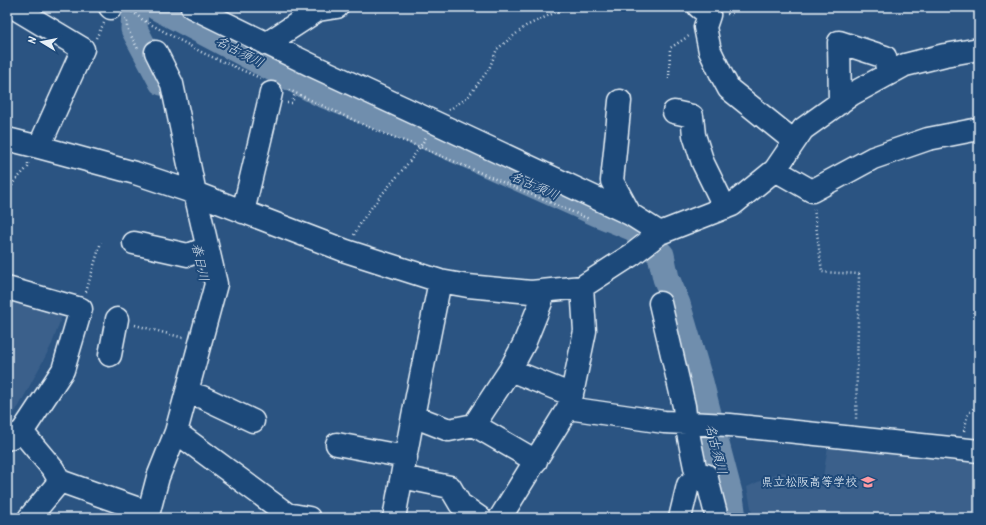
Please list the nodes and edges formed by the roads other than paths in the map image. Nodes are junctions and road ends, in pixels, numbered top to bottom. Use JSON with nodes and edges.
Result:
{"nodes":[{"id":1,"x":13,"y":7,"type":"edge"},
{"id":2,"x":192,"y":7,"type":"edge"},
{"id":3,"x":699,"y":7,"type":"edge"},
{"id":4,"x":324,"y":8,"type":"edge"},
{"id":5,"x":266,"y":44,"type":"junction"},
{"id":6,"x":979,"y":49,"type":"edge"},
{"id":7,"x":148,"y":53,"type":"road end"},
{"id":8,"x":888,"y":74,"type":"junction"},
{"id":9,"x":275,"y":88,"type":"road end"},
{"id":10,"x":620,"y":101,"type":"dead end"},
{"id":11,"x":840,"y":103,"type":"junction"},
{"id":12,"x":674,"y":112,"type":"dead end"},
{"id":13,"x":979,"y":129,"type":"edge"},
{"id":14,"x":790,"y":138,"type":"dead end"},
{"id":15,"x":7,"y":139,"type":"edge"},
{"id":16,"x":35,"y":146,"type":"junction"},
{"id":17,"x":775,"y":170,"type":"junction"},
{"id":18,"x":195,"y":193,"type":"junction"},
{"id":19,"x":725,"y":208,"type":"junction"},
{"id":20,"x":243,"y":212,"type":"junction"},
{"id":21,"x":630,"y":214,"type":"junction"},
{"id":22,"x":660,"y":233,"type":"junction"},
{"id":23,"x":134,"y":243,"type":"dead end"},
{"id":24,"x":207,"y":248,"type":"junction"},
{"id":25,"x":440,"y":281,"type":"junction"},
{"id":26,"x":582,"y":287,"type":"junction"},
{"id":27,"x":7,"y":288,"type":"edge"},
{"id":28,"x":542,"y":291,"type":"junction"},
{"id":29,"x":660,"y":303,"type":"dead end"},
{"id":30,"x":117,"y":320,"type":"road end"},
{"id":31,"x":110,"y":355,"type":"dead end"},
{"id":32,"x":510,"y":370,"type":"junction"},
{"id":33,"x":187,"y":393,"type":"junction"},
{"id":34,"x":570,"y":401,"type":"junction"},
{"id":35,"x":413,"y":416,"type":"junction"},
{"id":36,"x":253,"y":421,"type":"dead end"},
{"id":37,"x":686,"y":423,"type":"junction"},
{"id":38,"x":474,"y":425,"type":"junction"},
{"id":39,"x":176,"y":432,"type":"junction"},
{"id":40,"x":15,"y":435,"type":"edge"},
{"id":41,"x":337,"y":444,"type":"dead end"},
{"id":42,"x":969,"y":450,"type":"edge"},
{"id":43,"x":536,"y":462,"type":"junction"},
{"id":44,"x":404,"y":467,"type":"junction"},
{"id":45,"x":150,"y":476,"type":"dead end"},
{"id":46,"x":697,"y":477,"type":"junction"},
{"id":47,"x":60,"y":481,"type":"junction"},
{"id":48,"x":137,"y":511,"type":"edge"},
{"id":49,"x":29,"y":518,"type":"edge"},
{"id":50,"x":309,"y":518,"type":"edge"},
{"id":51,"x":394,"y":518,"type":"edge"},
{"id":52,"x":480,"y":518,"type":"edge"},
{"id":53,"x":500,"y":518,"type":"edge"},
{"id":54,"x":680,"y":518,"type":"edge"},
{"id":55,"x":717,"y":518,"type":"edge"}],
"edges":[{"from":1,"to":16,"type":"street"},
{"from":2,"to":5,"type":"street"},
{"from":3,"to":14,"type":"street"},
{"from":4,"to":5,"type":"street"},
{"from":5,"to":21,"type":"street"},
{"from":6,"to":8,"type":"street"},
{"from":7,"to":18,"type":"street"},
{"from":8,"to":11,"type":"street"},
{"from":8,"to":11,"type":"street"},
{"from":9,"to":20,"type":"street"},
{"from":10,"to":21,"type":"street"},
{"from":11,"to":17,"type":"street"},
{"from":12,"to":19,"type":"street"},
{"from":13,"to":17,"type":"street"},
{"from":15,"to":16,"type":"street"},
{"from":16,"to":18,"type":"street"},
{"from":17,"to":19,"type":"street"},
{"from":18,"to":20,"type":"street"},
{"from":18,"to":24,"type":"street"},
{"from":19,"to":22,"type":"street"},
{"from":20,"to":25,"type":"street"},
{"from":21,"to":22,"type":"street"},
{"from":22,"to":26,"type":"street"},
{"from":23,"to":24,"type":"street"},
{"from":24,"to":33,"type":"street"},
{"from":25,"to":28,"type":"street"},
{"from":25,"to":35,"type":"street"},
{"from":26,"to":28,"type":"street"},
{"from":26,"to":34,"type":"street"},
{"from":27,"to":40,"type":"street"},
{"from":28,"to":32,"type":"street"},
{"from":29,"to":37,"type":"street"},
{"from":30,"to":31,"type":"street"},
{"from":32,"to":34,"type":"street"},
{"from":32,"to":38,"type":"street"},
{"from":33,"to":36,"type":"street"},
{"from":33,"to":39,"type":"street"},
{"from":34,"to":37,"type":"street"},
{"from":34,"to":43,"type":"street"},
{"from":35,"to":38,"type":"street"},
{"from":35,"to":44,"type":"street"},
{"from":37,"to":42,"type":"street"},
{"from":37,"to":46,"type":"street"},
{"from":38,"to":43,"type":"street"},
{"from":39,"to":48,"type":"street"},
{"from":39,"to":50,"type":"street"},
{"from":40,"to":47,"type":"street"},
{"from":41,"to":44,"type":"street"},
{"from":43,"to":53,"type":"street"},
{"from":44,"to":51,"type":"street"},
{"from":44,"to":52,"type":"street"},
{"from":45,"to":48,"type":"street"},
{"from":46,"to":54,"type":"street"},
{"from":46,"to":55,"type":"street"},
{"from":47,"to":48,"type":"street"},
{"from":47,"to":49,"type":"street"}]}
